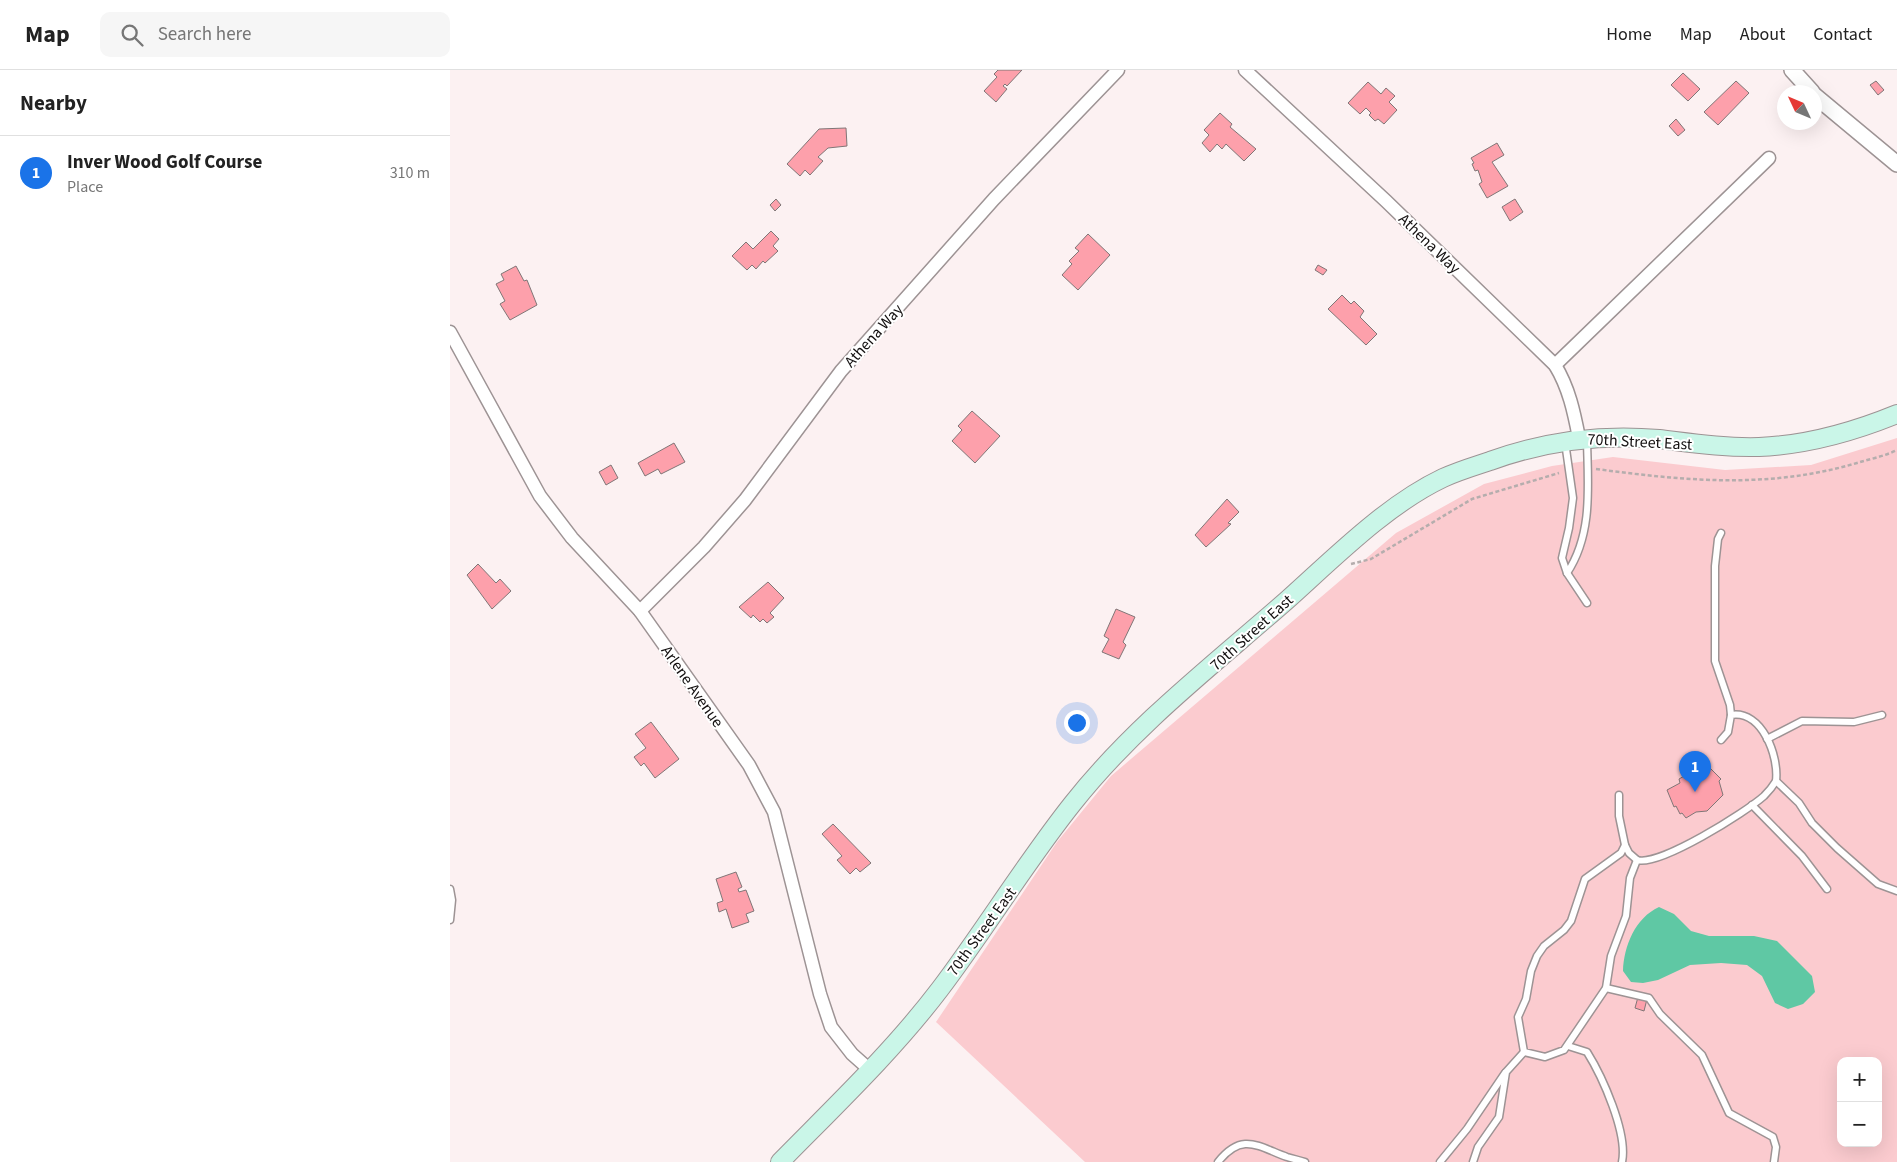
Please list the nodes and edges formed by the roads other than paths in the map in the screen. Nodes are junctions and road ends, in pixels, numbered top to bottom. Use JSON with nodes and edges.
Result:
{"nodes":[{"id":1,"x":1118,"y":70,"type":"edge"},
{"id":2,"x":1245,"y":70,"type":"edge"},
{"id":3,"x":1792,"y":70,"type":"edge"},
{"id":4,"x":1805,"y":85,"type":"edge"},
{"id":5,"x":1822,"y":102,"type":"edge"},
{"id":6,"x":1769,"y":158,"type":"dead end"},
{"id":7,"x":1897,"y":164,"type":"edge"},
{"id":8,"x":450,"y":332,"type":"edge"},
{"id":9,"x":1555,"y":365,"type":"junction"},
{"id":10,"x":1897,"y":414,"type":"edge"},
{"id":11,"x":1577,"y":439,"type":"junction"},
{"id":12,"x":1721,"y":533,"type":"dead end"},
{"id":13,"x":1567,"y":573,"type":"junction"},
{"id":14,"x":1587,"y":603,"type":"dead end"},
{"id":15,"x":640,"y":611,"type":"junction"},
{"id":16,"x":1731,"y":715,"type":"junction"},
{"id":17,"x":1882,"y":715,"type":"dead end"},
{"id":18,"x":1767,"y":739,"type":"junction"},
{"id":19,"x":1721,"y":740,"type":"dead end"},
{"id":20,"x":1776,"y":780,"type":"junction"},
{"id":21,"x":1620,"y":795,"type":"dead end"},
{"id":22,"x":1752,"y":805,"type":"junction"},
{"id":23,"x":1625,"y":844,"type":"junction"},
{"id":24,"x":1637,"y":860,"type":"junction"},
{"id":25,"x":450,"y":889,"type":"edge"},
{"id":26,"x":1827,"y":889,"type":"dead end"},
{"id":27,"x":1897,"y":891,"type":"edge"},
{"id":28,"x":450,"y":920,"type":"edge"},
{"id":29,"x":1606,"y":988,"type":"junction"},
{"id":30,"x":1568,"y":1046,"type":"junction"},
{"id":31,"x":1524,"y":1052,"type":"junction"},
{"id":32,"x":870,"y":1070,"type":"junction"},
{"id":33,"x":1506,"y":1072,"type":"junction"},
{"id":34,"x":780,"y":1162,"type":"edge"},
{"id":35,"x":1218,"y":1162,"type":"edge"},
{"id":36,"x":1305,"y":1162,"type":"edge"},
{"id":37,"x":1440,"y":1162,"type":"edge"},
{"id":38,"x":1473,"y":1162,"type":"edge"},
{"id":39,"x":1622,"y":1162,"type":"edge"},
{"id":40,"x":1774,"y":1162,"type":"edge"}],
"edges":[{"from":1,"to":15,"type":"street","name":"Athena Way"},
{"from":2,"to":9,"type":"street","name":"Athena Way"},
{"from":3,"to":4,"type":"street"},
{"from":5,"to":7,"type":"street"},
{"from":6,"to":9,"type":"street"},
{"from":8,"to":15,"type":"street","name":"Arlene Avenue"},
{"from":9,"to":11,"type":"street","name":"Athena Way"},
{"from":10,"to":11,"type":"main road","name":"70th Street East"},
{"from":11,"to":13,"type":"lane"},
{"from":11,"to":13,"type":"lane"},
{"from":11,"to":32,"type":"main road","name":"70th Street East"},
{"from":12,"to":16,"type":"lane"},
{"from":13,"to":14,"type":"lane"},
{"from":15,"to":32,"type":"street","name":"Arlene Avenue"},
{"from":16,"to":18,"type":"lane"},
{"from":16,"to":19,"type":"lane"},
{"from":17,"to":18,"type":"lane"},
{"from":18,"to":20,"type":"lane"},
{"from":20,"to":22,"type":"lane"},
{"from":20,"to":27,"type":"lane"},
{"from":21,"to":23,"type":"lane"},
{"from":22,"to":24,"type":"lane"},
{"from":22,"to":26,"type":"lane"},
{"from":23,"to":24,"type":"lane"},
{"from":23,"to":31,"type":"lane"},
{"from":24,"to":29,"type":"lane"},
{"from":25,"to":28,"type":"lane"},
{"from":29,"to":30,"type":"lane"},
{"from":29,"to":40,"type":"lane"},
{"from":30,"to":31,"type":"lane"},
{"from":30,"to":39,"type":"lane"},
{"from":31,"to":33,"type":"lane"},
{"from":32,"to":34,"type":"main road","name":"70th Street East"},
{"from":33,"to":37,"type":"lane"},
{"from":33,"to":38,"type":"lane"},
{"from":35,"to":36,"type":"lane"}]}
